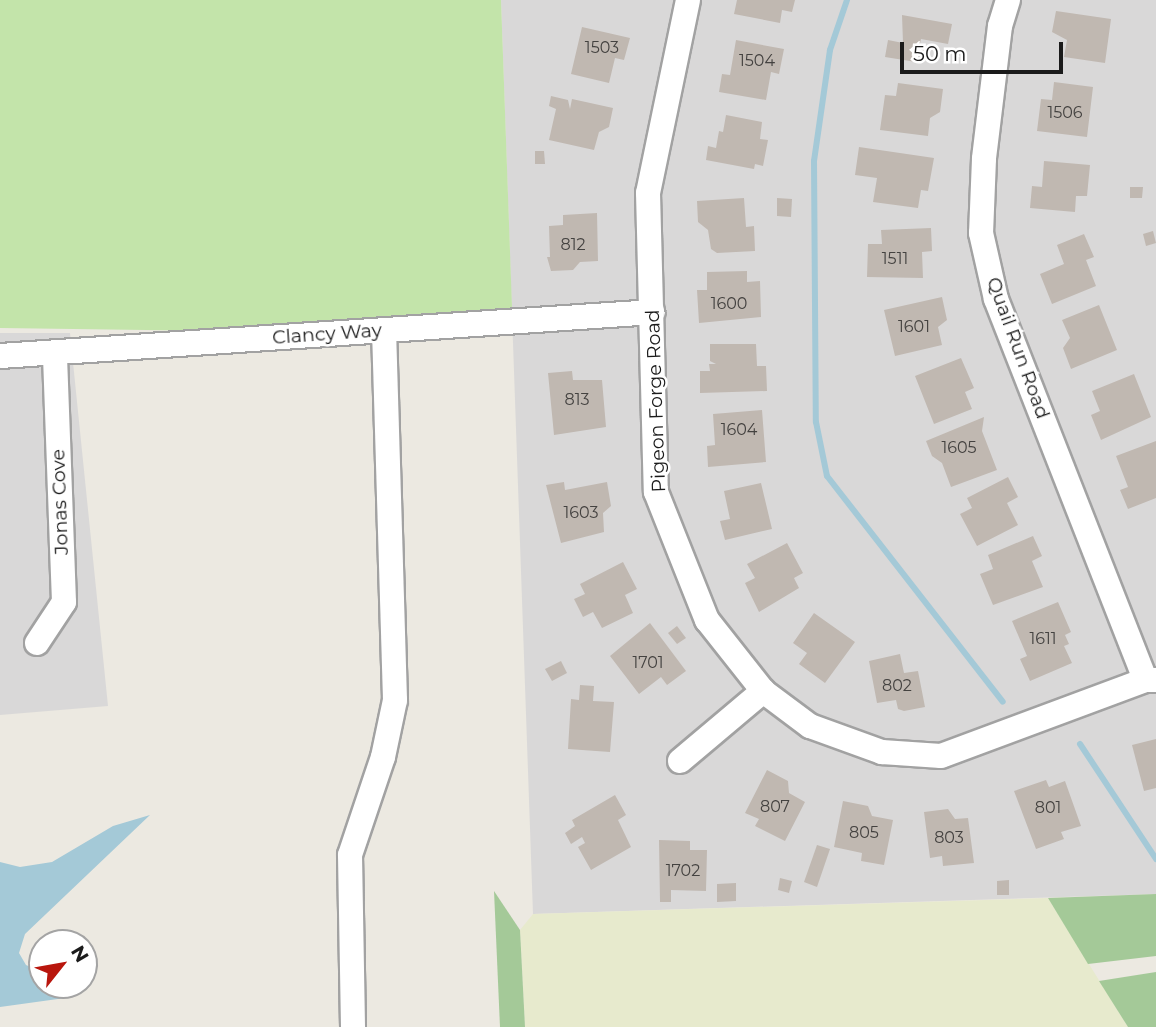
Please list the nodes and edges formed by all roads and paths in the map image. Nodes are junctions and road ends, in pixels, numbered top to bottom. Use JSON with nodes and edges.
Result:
{"nodes":[{"id":1,"x":688,"y":0,"type":"edge"},
{"id":2,"x":1008,"y":0,"type":"edge"},
{"id":3,"x":653,"y":312,"type":"junction"},
{"id":4,"x":384,"y":330,"type":"junction"},
{"id":5,"x":55,"y":354,"type":"junction"},
{"id":6,"x":0,"y":356,"type":"edge"},
{"id":7,"x":37,"y":643,"type":"dead end"},
{"id":8,"x":1150,"y":680,"type":"edge"},
{"id":9,"x":763,"y":691,"type":"junction"},
{"id":10,"x":680,"y":761,"type":"dead end"},
{"id":11,"x":354,"y":1027,"type":"edge"}],
"edges":[{"from":1,"to":3,"type":"street","name":"Pigeon Forge Road"},
{"from":2,"to":8,"type":"street","name":"Quail Run Road"},
{"from":3,"to":4,"type":"street","name":"Clancy Way"},
{"from":3,"to":9,"type":"street","name":"Pigeon Forge Road"},
{"from":4,"to":5,"type":"street","name":"Clancy Way"},
{"from":4,"to":11,"type":"street"},
{"from":5,"to":6,"type":"street","name":"Clancy Way"},
{"from":5,"to":7,"type":"street","name":"Jonas Cove"},
{"from":8,"to":9,"type":"street","name":"Pigeon Forge Road"},
{"from":9,"to":10,"type":"street"}]}
